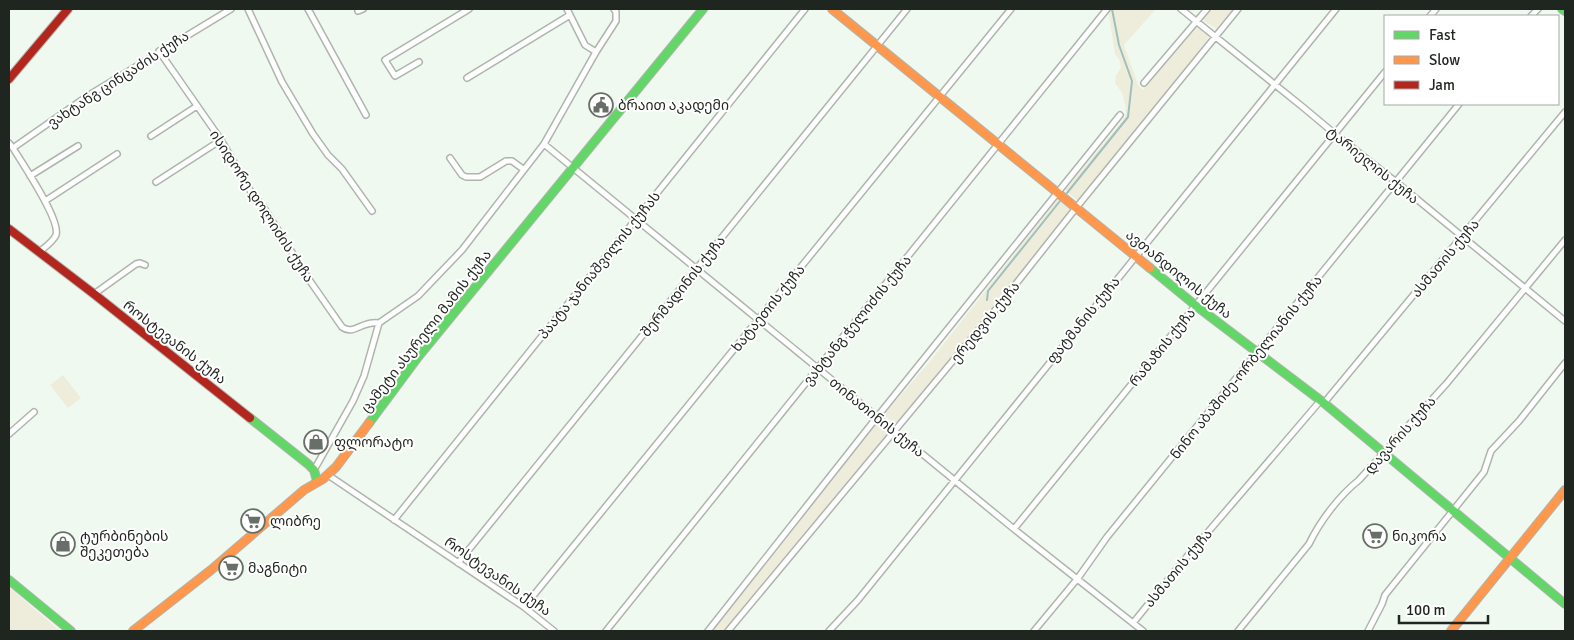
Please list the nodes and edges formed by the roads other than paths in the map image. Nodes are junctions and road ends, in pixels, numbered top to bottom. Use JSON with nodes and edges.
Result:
{"nodes":[{"id":1,"x":68,"y":9,"type":"edge"},
{"id":2,"x":231,"y":9,"type":"edge"},
{"id":3,"x":248,"y":9,"type":"edge"},
{"id":4,"x":308,"y":9,"type":"edge"},
{"id":5,"x":469,"y":9,"type":"edge"},
{"id":6,"x":567,"y":9,"type":"edge"},
{"id":7,"x":614,"y":9,"type":"edge"},
{"id":8,"x":703,"y":9,"type":"edge"},
{"id":9,"x":805,"y":9,"type":"edge"},
{"id":10,"x":832,"y":9,"type":"edge"},
{"id":11,"x":907,"y":9,"type":"edge"},
{"id":12,"x":1011,"y":9,"type":"edge"},
{"id":13,"x":1107,"y":9,"type":"edge"},
{"id":14,"x":1181,"y":9,"type":"edge"},
{"id":15,"x":1207,"y":9,"type":"edge"},
{"id":16,"x":1238,"y":9,"type":"edge"},
{"id":17,"x":1336,"y":9,"type":"edge"},
{"id":18,"x":1562,"y":9,"type":"edge"},
{"id":19,"x":1565,"y":11,"type":"edge"},
{"id":20,"x":570,"y":15,"type":"junction"},
{"id":21,"x":1197,"y":21,"type":"junction"},
{"id":22,"x":1216,"y":37,"type":"junction"},
{"id":23,"x":878,"y":45,"type":"junction"},
{"id":24,"x":159,"y":51,"type":"junction"},
{"id":25,"x":596,"y":52,"type":"junction"},
{"id":26,"x":419,"y":62,"type":"dead end"},
{"id":27,"x":1384,"y":73,"type":"edge"},
{"id":28,"x":468,"y":78,"type":"dead end"},
{"id":29,"x":9,"y":79,"type":"edge"},
{"id":30,"x":1144,"y":83,"type":"dead end"},
{"id":31,"x":1275,"y":84,"type":"junction"},
{"id":32,"x":940,"y":96,"type":"junction"},
{"id":33,"x":1459,"y":105,"type":"edge"},
{"id":34,"x":197,"y":106,"type":"junction"},
{"id":35,"x":1565,"y":112,"type":"edge"},
{"id":36,"x":366,"y":115,"type":"dead end"},
{"id":37,"x":1120,"y":115,"type":"dead end"},
{"id":38,"x":1335,"y":134,"type":"junction"},
{"id":39,"x":151,"y":136,"type":"dead end"},
{"id":40,"x":221,"y":140,"type":"junction"},
{"id":41,"x":9,"y":143,"type":"edge"},
{"id":42,"x":544,"y":144,"type":"junction"},
{"id":43,"x":999,"y":144,"type":"junction"},
{"id":44,"x":78,"y":146,"type":"dead end"},
{"id":45,"x":13,"y":148,"type":"junction"},
{"id":46,"x":117,"y":154,"type":"dead end"},
{"id":47,"x":450,"y":158,"type":"dead end"},
{"id":48,"x":523,"y":169,"type":"junction"},
{"id":49,"x":573,"y":169,"type":"junction"},
{"id":50,"x":30,"y":176,"type":"junction"},
{"id":51,"x":156,"y":182,"type":"dead end"},
{"id":52,"x":1396,"y":182,"type":"junction"},
{"id":53,"x":1059,"y":193,"type":"junction"},
{"id":54,"x":45,"y":201,"type":"junction"},
{"id":55,"x":1076,"y":208,"type":"junction"},
{"id":56,"x":372,"y":211,"type":"dead end"},
{"id":57,"x":635,"y":220,"type":"junction"},
{"id":58,"x":9,"y":228,"type":"edge"},
{"id":59,"x":1462,"y":237,"type":"junction"},
{"id":60,"x":1565,"y":240,"type":"edge"},
{"id":61,"x":39,"y":252,"type":"junction"},
{"id":62,"x":1135,"y":256,"type":"junction"},
{"id":63,"x":145,"y":265,"type":"dead end"},
{"id":64,"x":696,"y":270,"type":"junction"},
{"id":65,"x":1525,"y":289,"type":"junction"},
{"id":66,"x":94,"y":294,"type":"junction"},
{"id":67,"x":1195,"y":306,"type":"junction"},
{"id":68,"x":758,"y":320,"type":"junction"},
{"id":69,"x":1565,"y":321,"type":"edge"},
{"id":70,"x":379,"y":323,"type":"junction"},
{"id":71,"x":1258,"y":352,"type":"junction"},
{"id":72,"x":1565,"y":363,"type":"edge"},
{"id":73,"x":818,"y":369,"type":"junction"},
{"id":74,"x":1323,"y":402,"type":"junction"},
{"id":75,"x":34,"y":412,"type":"dead end"},
{"id":76,"x":877,"y":417,"type":"junction"},
{"id":77,"x":894,"y":431,"type":"junction"},
{"id":78,"x":9,"y":434,"type":"edge"},
{"id":79,"x":1385,"y":453,"type":"junction"},
{"id":80,"x":314,"y":470,"type":"junction"},
{"id":81,"x":328,"y":475,"type":"junction"},
{"id":82,"x":317,"y":481,"type":"junction"},
{"id":83,"x":955,"y":481,"type":"junction"},
{"id":84,"x":1565,"y":490,"type":"edge"},
{"id":85,"x":1452,"y":510,"type":"junction"},
{"id":86,"x":394,"y":520,"type":"junction"},
{"id":87,"x":1014,"y":529,"type":"junction"},
{"id":88,"x":1510,"y":559,"type":"junction"},
{"id":89,"x":458,"y":562,"type":"junction"},
{"id":90,"x":1078,"y":578,"type":"junction"},
{"id":91,"x":9,"y":580,"type":"edge"},
{"id":92,"x":1565,"y":604,"type":"edge"},
{"id":93,"x":524,"y":606,"type":"junction"},
{"id":94,"x":1133,"y":623,"type":"junction"},
{"id":95,"x":1140,"y":630,"type":"edge"},
{"id":96,"x":71,"y":631,"type":"edge"},
{"id":97,"x":133,"y":631,"type":"edge"},
{"id":98,"x":554,"y":631,"type":"edge"},
{"id":99,"x":606,"y":631,"type":"edge"},
{"id":100,"x":708,"y":631,"type":"edge"},
{"id":101,"x":728,"y":631,"type":"edge"},
{"id":102,"x":829,"y":631,"type":"edge"},
{"id":103,"x":1034,"y":631,"type":"edge"},
{"id":104,"x":1238,"y":631,"type":"edge"},
{"id":105,"x":1368,"y":631,"type":"edge"},
{"id":106,"x":1451,"y":631,"type":"edge"}],
"edges":[{"from":1,"to":29,"type":"main road"},
{"from":2,"to":24,"type":"street","name":"ვახტანგ ცინცაძის ქუჩა"},
{"from":3,"to":56,"type":"street"},
{"from":4,"to":36,"type":"street"},
{"from":5,"to":26,"type":"street"},
{"from":6,"to":20,"type":"street"},
{"from":7,"to":25,"type":"street"},
{"from":8,"to":49,"type":"main road","name":"ცამეტი ასურელი მამის ქუჩა"},
{"from":9,"to":57,"type":"street","name":"პაატა ჯანიაშვილის ქუჩას"},
{"from":10,"to":23,"type":"main road","name":"ავთანდილის ქუჩა"},
{"from":11,"to":23,"type":"street","name":"შერმადინის ქუჩა"},
{"from":12,"to":32,"type":"street","name":"ხატაეთის ქუჩა"},
{"from":13,"to":43,"type":"street","name":"ვახტანგ ჭელიძის ქუჩა"},
{"from":14,"to":21,"type":"street","name":"ტარიელის ქუჩა"},
{"from":15,"to":21,"type":"street"},
{"from":16,"to":22,"type":"street","name":"ერედვის ქუჩა"},
{"from":17,"to":31,"type":"street","name":"ფატმანის ქუჩა"},
{"from":18,"to":19,"type":"main road"},
{"from":20,"to":25,"type":"street"},
{"from":20,"to":28,"type":"street"},
{"from":21,"to":22,"type":"street","name":"ტარიელის ქუჩა"},
{"from":21,"to":30,"type":"street"},
{"from":22,"to":31,"type":"street","name":"ტარიელის ქუჩა"},
{"from":22,"to":55,"type":"street","name":"ერედვის ქუჩა"},
{"from":23,"to":32,"type":"main road","name":"ავთანდილის ქუჩა"},
{"from":23,"to":64,"type":"street","name":"შერმადინის ქუჩა"},
{"from":24,"to":34,"type":"street","name":"ისიდორე დოლიძის ქუჩა"},
{"from":24,"to":45,"type":"street","name":"ვახტანგ ცინცაძის ქუჩა"},
{"from":25,"to":42,"type":"street"},
{"from":27,"to":38,"type":"street","name":"რამაზის ქუჩა"},
{"from":31,"to":38,"type":"street","name":"ტარიელის ქუჩა"},
{"from":31,"to":62,"type":"street","name":"ფატმანის ქუჩა"},
{"from":32,"to":43,"type":"main road","name":"ავთანდილის ქუჩა"},
{"from":32,"to":68,"type":"street","name":"ხატაეთის ქუჩა"},
{"from":33,"to":52,"type":"street","name":"ნინო აბაშიძე-ორბელიანის ქუჩა"},
{"from":34,"to":39,"type":"street"},
{"from":34,"to":40,"type":"street","name":"ისიდორე დოლიძის ქუჩა"},
{"from":35,"to":59,"type":"street","name":"ასმათის ქუჩა"},
{"from":37,"to":53,"type":"street","name":"ერედვის ქუჩა"},
{"from":38,"to":52,"type":"street","name":"ტარიელის ქუჩა"},
{"from":38,"to":67,"type":"street","name":"რამაზის ქუჩა"},
{"from":40,"to":51,"type":"street"},
{"from":40,"to":70,"type":"street","name":"ისიდორე დოლიძის ქუჩა"},
{"from":41,"to":45,"type":"street"},
{"from":42,"to":48,"type":"street"},
{"from":42,"to":49,"type":"street","name":"თინათინის ქუჩა"},
{"from":43,"to":53,"type":"main road","name":"ავთანდილის ქუჩა"},
{"from":43,"to":73,"type":"street","name":"ვახტანგ ჭელიძის ქუჩა"},
{"from":44,"to":50,"type":"street"},
{"from":45,"to":50,"type":"street"},
{"from":46,"to":54,"type":"street"},
{"from":47,"to":48,"type":"street"},
{"from":48,"to":70,"type":"street"},
{"from":49,"to":57,"type":"street","name":"თინათინის ქუჩა"},
{"from":49,"to":81,"type":"main road","name":"ცამეტი ასურელი მამის ქუჩა"},
{"from":50,"to":54,"type":"street"},
{"from":52,"to":59,"type":"street","name":"ტარიელის ქუჩა"},
{"from":52,"to":71,"type":"street","name":"ნინო აბაშიძე-ორბელიანის ქუჩა"},
{"from":53,"to":55,"type":"main road","name":"ავთანდილის ქუჩა"},
{"from":53,"to":76,"type":"street","name":"ერედვის ქუჩა"},
{"from":54,"to":61,"type":"street"},
{"from":55,"to":62,"type":"main road","name":"ავთანდილის ქუჩა"},
{"from":55,"to":77,"type":"street","name":"ერედვის ქუჩა"},
{"from":57,"to":64,"type":"street","name":"თინათინის ქუჩა"},
{"from":57,"to":86,"type":"street","name":"პაატა ჯანიაშვილის ქუჩას"},
{"from":58,"to":61,"type":"main road","name":"როსტევანის ქუჩა"},
{"from":59,"to":65,"type":"street","name":"ტარიელის ქუჩა"},
{"from":59,"to":74,"type":"street","name":"ასმათის ქუჩა"},
{"from":60,"to":65,"type":"street","name":"დავარის ქუჩა"},
{"from":61,"to":66,"type":"main road","name":"როსტევანის ქუჩა"},
{"from":62,"to":67,"type":"main road","name":"ავთანდილის ქუჩა"},
{"from":62,"to":83,"type":"street","name":"ფატმანის ქუჩა"},
{"from":63,"to":66,"type":"street"},
{"from":64,"to":68,"type":"street","name":"თინათინის ქუჩა"},
{"from":64,"to":89,"type":"street","name":"შერმადინის ქუჩა"},
{"from":65,"to":69,"type":"street","name":"ტარიელის ქუჩა"},
{"from":65,"to":79,"type":"street","name":"დავარის ქუჩა"},
{"from":66,"to":80,"type":"main road","name":"როსტევანის ქუჩა"},
{"from":67,"to":71,"type":"main road","name":"ავთანდილის ქუჩა"},
{"from":67,"to":87,"type":"street","name":"რამაზის ქუჩა"},
{"from":68,"to":73,"type":"street","name":"თინათინის ქუჩა"},
{"from":68,"to":93,"type":"street","name":"ხატაეთის ქუჩა"},
{"from":70,"to":80,"type":"street"},
{"from":71,"to":74,"type":"main road","name":"ავთანდილის ქუჩა"},
{"from":71,"to":90,"type":"street","name":"ნინო აბაშიძე-ორბელიანის ქუჩა"},
{"from":72,"to":85,"type":"street"},
{"from":73,"to":76,"type":"street","name":"თინათინის ქუჩა"},
{"from":73,"to":99,"type":"street","name":"ვახტანგ ჭელიძის ქუჩა"},
{"from":74,"to":79,"type":"main road","name":"ავთანდილის ქუჩა"},
{"from":74,"to":94,"type":"street","name":"ასმათის ქუჩა"},
{"from":75,"to":78,"type":"street"},
{"from":76,"to":77,"type":"street","name":"თინათინის ქუჩა"},
{"from":76,"to":100,"type":"street","name":"ერედვის ქუჩა"},
{"from":77,"to":83,"type":"street","name":"თინათინის ქუჩა"},
{"from":77,"to":101,"type":"street","name":"ერედვის ქუჩა"},
{"from":79,"to":85,"type":"main road","name":"ავთანდილის ქუჩა"},
{"from":79,"to":104,"type":"street","name":"დავარის ქუჩა"},
{"from":80,"to":82,"type":"main road"},
{"from":81,"to":82,"type":"main road","name":"ცამეტი ასურელი მამის ქუჩა"},
{"from":81,"to":86,"type":"street","name":"როსტევანის ქუჩა"},
{"from":82,"to":97,"type":"main road","name":"ცამეტი ასურელი მამის ქუჩა"},
{"from":83,"to":87,"type":"street","name":"თინათინის ქუჩა"},
{"from":83,"to":102,"type":"street","name":"ფატმანის ქუჩა"},
{"from":84,"to":88,"type":"main road"},
{"from":85,"to":88,"type":"main road","name":"ავთანდილის ქუჩა"},
{"from":85,"to":105,"type":"street"},
{"from":86,"to":89,"type":"street","name":"როსტევანის ქუჩა"},
{"from":87,"to":90,"type":"street","name":"თინათინის ქუჩა"},
{"from":88,"to":92,"type":"main road","name":"ავთანდილის ქუჩა"},
{"from":88,"to":106,"type":"main road"},
{"from":89,"to":93,"type":"street","name":"როსტევანის ქუჩა"},
{"from":90,"to":94,"type":"street","name":"თინათინის ქუჩა"},
{"from":90,"to":103,"type":"street","name":"ნინო აბაშიძე-ორბელიანის ქუჩა"},
{"from":91,"to":96,"type":"main road"},
{"from":93,"to":98,"type":"street","name":"როსტევანის ქუჩა"},
{"from":94,"to":95,"type":"street","name":"თინათინის ქუჩა"}]}
